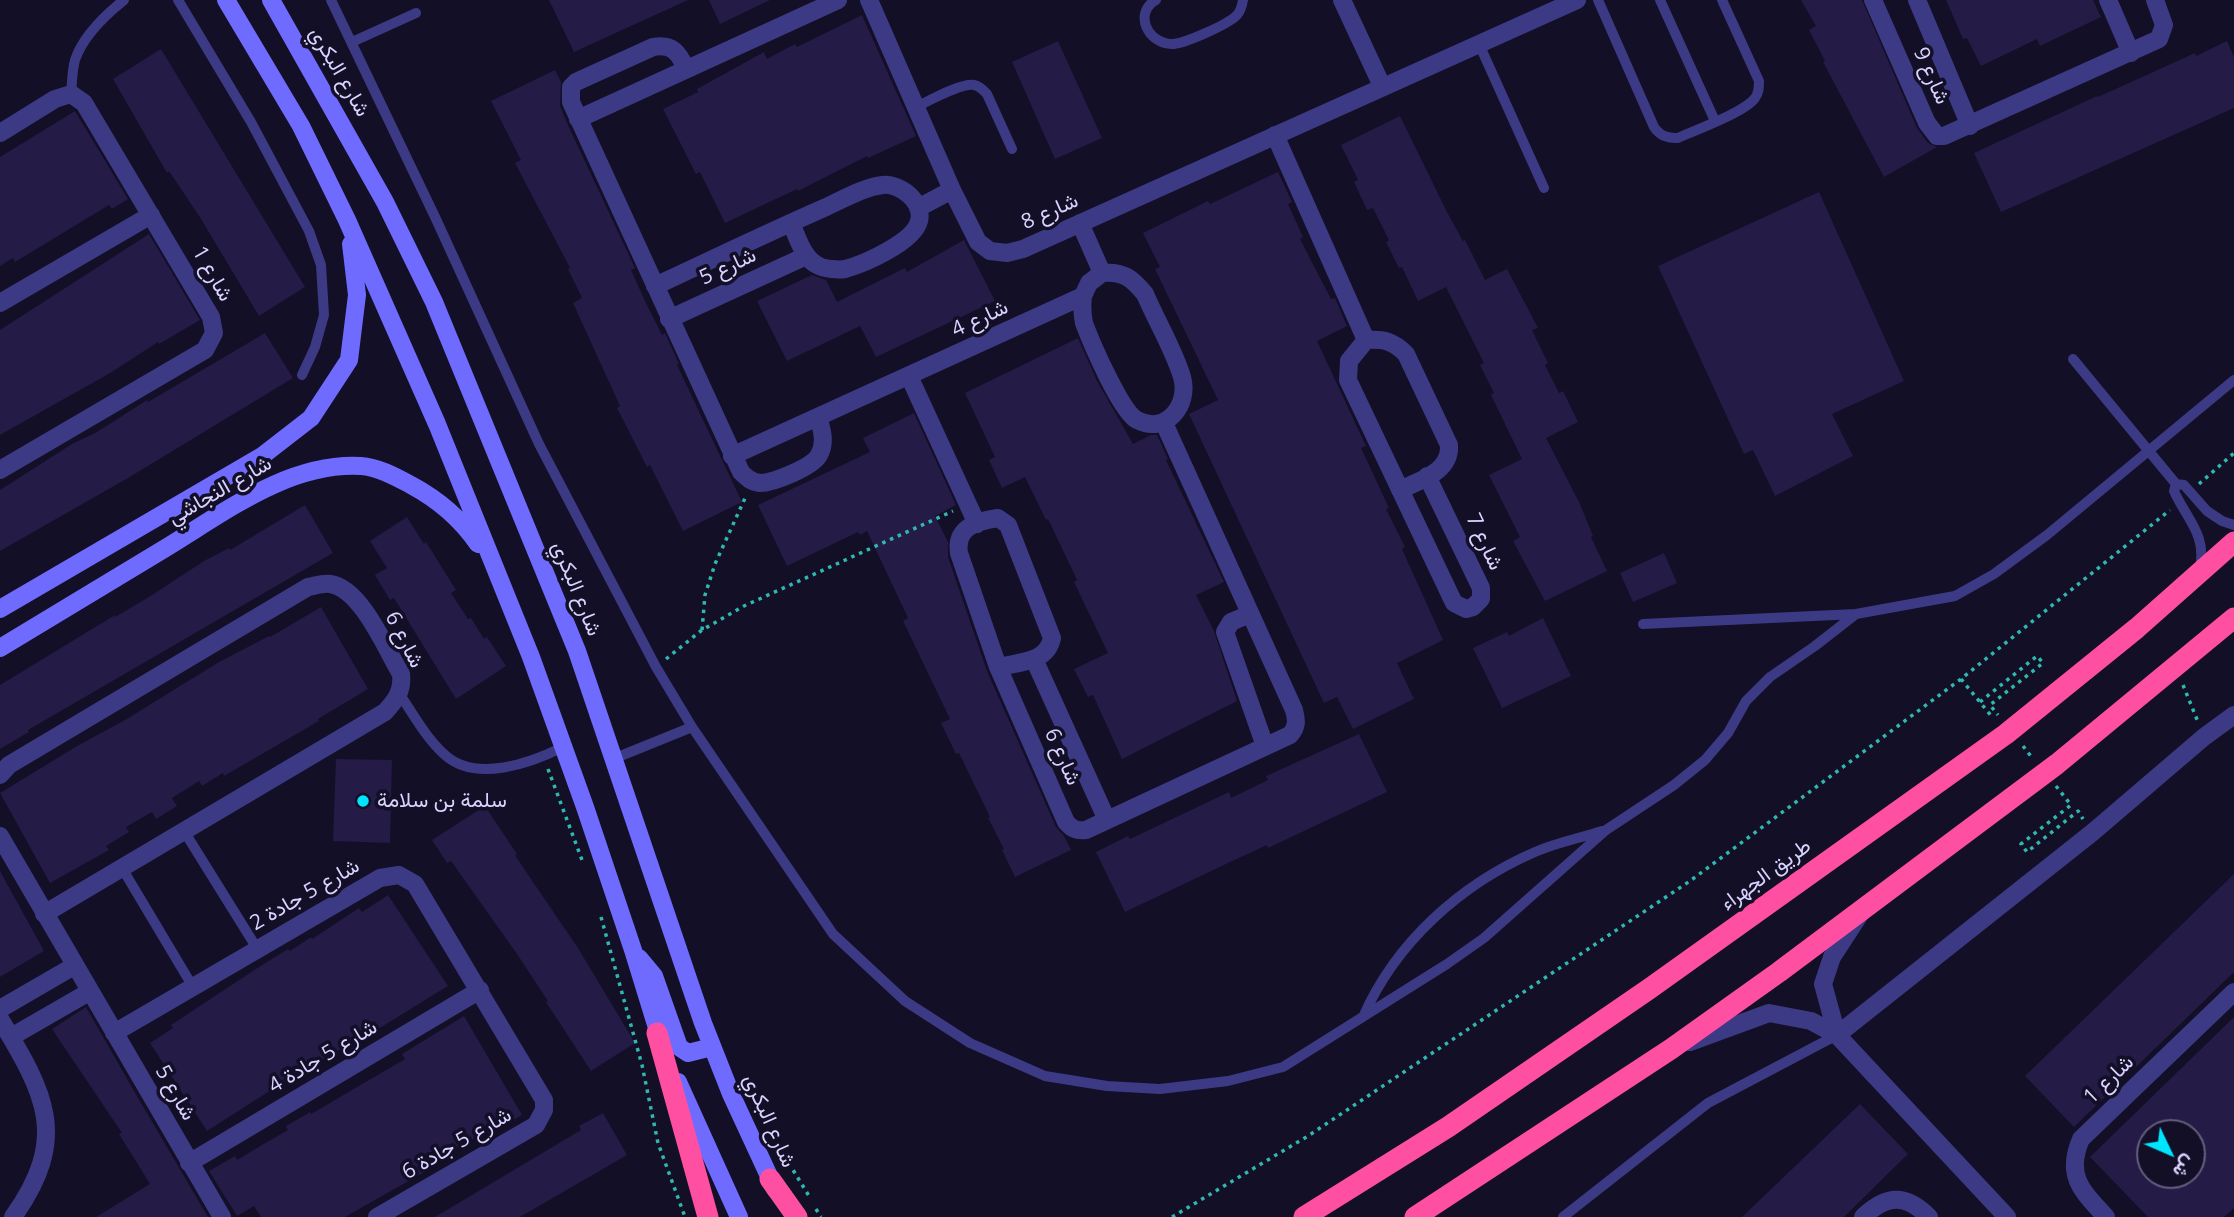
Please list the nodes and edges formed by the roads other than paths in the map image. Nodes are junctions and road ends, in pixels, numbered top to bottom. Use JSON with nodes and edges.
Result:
{"nodes":[{"id":1,"x":124,"y":0,"type":"edge"},
{"id":2,"x":178,"y":0,"type":"edge"},
{"id":3,"x":226,"y":0,"type":"edge"},
{"id":4,"x":271,"y":0,"type":"edge"},
{"id":5,"x":331,"y":0,"type":"edge"},
{"id":6,"x":838,"y":0,"type":"edge"},
{"id":7,"x":869,"y":0,"type":"edge"},
{"id":8,"x":1156,"y":0,"type":"edge"},
{"id":9,"x":1243,"y":0,"type":"edge"},
{"id":10,"x":1342,"y":0,"type":"edge"},
{"id":11,"x":1577,"y":0,"type":"edge"},
{"id":12,"x":1598,"y":0,"type":"edge"},
{"id":13,"x":1660,"y":0,"type":"edge"},
{"id":14,"x":1722,"y":0,"type":"edge"},
{"id":15,"x":1873,"y":0,"type":"edge"},
{"id":16,"x":1917,"y":0,"type":"edge"},
{"id":17,"x":2108,"y":0,"type":"edge"},
{"id":18,"x":2155,"y":0,"type":"edge"},
{"id":19,"x":416,"y":13,"type":"dead end"},
{"id":20,"x":352,"y":42,"type":"junction"},
{"id":21,"x":1479,"y":44,"type":"junction"},
{"id":22,"x":2131,"y":53,"type":"junction"},
{"id":23,"x":686,"y":69,"type":"junction"},
{"id":24,"x":1381,"y":86,"type":"junction"},
{"id":25,"x":71,"y":94,"type":"junction"},
{"id":26,"x":916,"y":107,"type":"junction"},
{"id":27,"x":578,"y":119,"type":"junction"},
{"id":28,"x":1715,"y":121,"type":"junction"},
{"id":29,"x":1970,"y":126,"type":"junction"},
{"id":30,"x":2,"y":128,"type":"edge"},
{"id":31,"x":1275,"y":135,"type":"junction"},
{"id":32,"x":1012,"y":149,"type":"dead end"},
{"id":33,"x":1544,"y":188,"type":"dead end"},
{"id":34,"x":952,"y":190,"type":"junction"},
{"id":35,"x":918,"y":208,"type":"junction"},
{"id":36,"x":150,"y":215,"type":"junction"},
{"id":37,"x":347,"y":220,"type":"junction"},
{"id":38,"x":791,"y":223,"type":"junction"},
{"id":39,"x":1080,"y":223,"type":"junction"},
{"id":40,"x":806,"y":256,"type":"junction"},
{"id":41,"x":1102,"y":273,"type":"junction"},
{"id":42,"x":655,"y":286,"type":"junction"},
{"id":43,"x":1083,"y":296,"type":"junction"},
{"id":44,"x":0,"y":303,"type":"edge"},
{"id":45,"x":669,"y":319,"type":"junction"},
{"id":46,"x":1366,"y":340,"type":"junction"},
{"id":47,"x":2073,"y":359,"type":"dead end"},
{"id":48,"x":302,"y":375,"type":"dead end"},
{"id":49,"x":909,"y":376,"type":"junction"},
{"id":50,"x":2234,"y":380,"type":"edge"},
{"id":51,"x":818,"y":417,"type":"junction"},
{"id":52,"x":1164,"y":423,"type":"junction"},
{"id":53,"x":2149,"y":452,"type":"junction"},
{"id":54,"x":732,"y":456,"type":"junction"},
{"id":55,"x":0,"y":470,"type":"edge"},
{"id":56,"x":1427,"y":476,"type":"junction"},
{"id":57,"x":2176,"y":484,"type":"junction"},
{"id":58,"x":1399,"y":490,"type":"junction"},
{"id":59,"x":977,"y":524,"type":"junction"},
{"id":60,"x":2234,"y":525,"type":"edge"},
{"id":61,"x":2234,"y":542,"type":"edge"},
{"id":62,"x":74,"y":566,"type":"junction"},
{"id":63,"x":493,"y":567,"type":"junction"},
{"id":64,"x":2196,"y":577,"type":"junction"},
{"id":65,"x":89,"y":594,"type":"junction"},
{"id":66,"x":0,"y":609,"type":"edge"},
{"id":67,"x":1250,"y":614,"type":"junction"},
{"id":68,"x":1856,"y":614,"type":"junction"},
{"id":69,"x":2234,"y":618,"type":"edge"},
{"id":70,"x":1643,"y":624,"type":"dead end"},
{"id":71,"x":0,"y":648,"type":"edge"},
{"id":72,"x":1034,"y":659,"type":"junction"},
{"id":73,"x":998,"y":667,"type":"junction"},
{"id":74,"x":399,"y":694,"type":"junction"},
{"id":75,"x":2234,"y":715,"type":"edge"},
{"id":76,"x":692,"y":727,"type":"junction"},
{"id":77,"x":1265,"y":746,"type":"junction"},
{"id":78,"x":563,"y":747,"type":"junction"},
{"id":79,"x":613,"y":759,"type":"junction"},
{"id":80,"x":0,"y":775,"type":"edge"},
{"id":81,"x":1107,"y":820,"type":"junction"},
{"id":82,"x":1606,"y":830,"type":"junction"},
{"id":83,"x":184,"y":831,"type":"junction"},
{"id":84,"x":0,"y":836,"type":"edge"},
{"id":85,"x":122,"y":868,"type":"junction"},
{"id":86,"x":1865,"y":906,"type":"junction"},
{"id":87,"x":44,"y":914,"type":"junction"},
{"id":88,"x":258,"y":950,"type":"junction"},
{"id":89,"x":634,"y":953,"type":"junction"},
{"id":90,"x":74,"y":966,"type":"junction"},
{"id":91,"x":193,"y":987,"type":"junction"},
{"id":92,"x":480,"y":990,"type":"junction"},
{"id":93,"x":89,"y":992,"type":"junction"},
{"id":94,"x":2234,"y":992,"type":"edge"},
{"id":95,"x":0,"y":1009,"type":"edge"},
{"id":96,"x":1363,"y":1017,"type":"junction"},
{"id":97,"x":0,"y":1019,"type":"edge"},
{"id":98,"x":114,"y":1033,"type":"junction"},
{"id":99,"x":657,"y":1034,"type":"junction"},
{"id":100,"x":1837,"y":1035,"type":"junction"},
{"id":101,"x":11,"y":1037,"type":"junction"},
{"id":102,"x":712,"y":1047,"type":"junction"},
{"id":103,"x":1671,"y":1049,"type":"junction"},
{"id":104,"x":189,"y":1163,"type":"junction"},
{"id":105,"x":770,"y":1179,"type":"junction"},
{"id":106,"x":2002,"y":1215,"type":"edge"},
{"id":107,"x":1305,"y":1216,"type":"edge"},
{"id":108,"x":13,"y":1217,"type":"edge"},
{"id":109,"x":222,"y":1217,"type":"edge"},
{"id":110,"x":377,"y":1217,"type":"edge"},
{"id":111,"x":708,"y":1217,"type":"edge"},
{"id":112,"x":739,"y":1217,"type":"edge"},
{"id":113,"x":789,"y":1217,"type":"edge"},
{"id":114,"x":797,"y":1217,"type":"edge"},
{"id":115,"x":1415,"y":1217,"type":"edge"},
{"id":116,"x":1563,"y":1217,"type":"edge"},
{"id":117,"x":1863,"y":1217,"type":"edge"},
{"id":118,"x":1929,"y":1217,"type":"edge"},
{"id":119,"x":2106,"y":1217,"type":"edge"}],
"edges":[{"from":1,"to":25,"type":"lane"},
{"from":2,"to":48,"type":"lane"},
{"from":3,"to":37,"type":"main road"},
{"from":4,"to":79,"type":"main road","name":"شارع البكري"},
{"from":5,"to":20,"type":"lane"},
{"from":6,"to":23,"type":"street"},
{"from":7,"to":26,"type":"street","name":"شارع 8"},
{"from":8,"to":9,"type":"lane"},
{"from":10,"to":24,"type":"street"},
{"from":11,"to":21,"type":"street","name":"شارع 8"},
{"from":12,"to":28,"type":"lane"},
{"from":13,"to":28,"type":"lane"},
{"from":14,"to":28,"type":"lane"},
{"from":15,"to":29,"type":"street","name":"شارع 9"},
{"from":16,"to":29,"type":"street","name":"شارع 9"},
{"from":17,"to":22,"type":"street"},
{"from":18,"to":22,"type":"street","name":"شارع 9"},
{"from":19,"to":20,"type":"lane"},
{"from":20,"to":76,"type":"lane"},
{"from":21,"to":24,"type":"street","name":"شارع 8"},
{"from":21,"to":33,"type":"lane"},
{"from":22,"to":29,"type":"street","name":"شارع 9"},
{"from":23,"to":27,"type":"street"},
{"from":23,"to":27,"type":"street"},
{"from":24,"to":31,"type":"street","name":"شارع 8"},
{"from":25,"to":30,"type":"street"},
{"from":25,"to":36,"type":"street","name":"شارع 1"},
{"from":26,"to":32,"type":"lane"},
{"from":26,"to":34,"type":"street","name":"شارع 8"},
{"from":27,"to":42,"type":"street"},
{"from":31,"to":39,"type":"street","name":"شارع 8"},
{"from":31,"to":46,"type":"street"},
{"from":34,"to":35,"type":"street"},
{"from":34,"to":39,"type":"street","name":"شارع 8"},
{"from":35,"to":38,"type":"street","name":"شارع 5"},
{"from":35,"to":40,"type":"street"},
{"from":36,"to":44,"type":"street"},
{"from":36,"to":55,"type":"street","name":"شارع 1"},
{"from":37,"to":62,"type":"main road","name":"شارع النجاشي"},
{"from":37,"to":63,"type":"main road"},
{"from":38,"to":40,"type":"street"},
{"from":38,"to":42,"type":"street","name":"شارع 5"},
{"from":39,"to":41,"type":"street"},
{"from":40,"to":45,"type":"street","name":"شارع 5"},
{"from":41,"to":43,"type":"street","name":"شارع 4"},
{"from":41,"to":52,"type":"street"},
{"from":42,"to":45,"type":"street"},
{"from":43,"to":49,"type":"street","name":"شارع 4"},
{"from":43,"to":52,"type":"street"},
{"from":45,"to":54,"type":"street"},
{"from":46,"to":56,"type":"street"},
{"from":46,"to":58,"type":"street","name":"شارع 7"},
{"from":47,"to":53,"type":"lane"},
{"from":49,"to":51,"type":"street","name":"شارع 4"},
{"from":49,"to":59,"type":"street"},
{"from":50,"to":53,"type":"lane"},
{"from":51,"to":54,"type":"street","name":"شارع 4"},
{"from":51,"to":54,"type":"street"},
{"from":52,"to":67,"type":"street","name":"شارع 6"},
{"from":53,"to":57,"type":"lane"},
{"from":53,"to":68,"type":"lane"},
{"from":56,"to":58,"type":"street"},
{"from":56,"to":58,"type":"street","name":"شارع 7"},
{"from":57,"to":60,"type":"lane"},
{"from":57,"to":64,"type":"lane"},
{"from":59,"to":72,"type":"street"},
{"from":59,"to":73,"type":"street","name":"شارع 6"},
{"from":61,"to":64,"type":"highway","name":"طريق الجهراء"},
{"from":62,"to":65,"type":"main road"},
{"from":62,"to":66,"type":"main road","name":"شارع النجاشي"},
{"from":63,"to":65,"type":"main road","name":"شارع النجاشي"},
{"from":63,"to":78,"type":"main road"},
{"from":64,"to":107,"type":"highway","name":"طريق الجهراء"},
{"from":65,"to":71,"type":"main road","name":"شارع النجاشي"},
{"from":67,"to":77,"type":"street"},
{"from":67,"to":77,"type":"street","name":"شارع 6"},
{"from":68,"to":70,"type":"lane"},
{"from":68,"to":82,"type":"lane"},
{"from":69,"to":86,"type":"highway"},
{"from":72,"to":73,"type":"street"},
{"from":72,"to":81,"type":"street","name":"شارع 6"},
{"from":73,"to":81,"type":"street","name":"شارع 6"},
{"from":74,"to":78,"type":"lane"},
{"from":74,"to":80,"type":"street","name":"شارع 6"},
{"from":74,"to":83,"type":"street","name":"شارع 6"},
{"from":75,"to":100,"type":"street"},
{"from":76,"to":79,"type":"lane"},
{"from":76,"to":96,"type":"lane"},
{"from":77,"to":81,"type":"street","name":"شارع 6"},
{"from":78,"to":89,"type":"main road"},
{"from":79,"to":102,"type":"main road","name":"شارع البكري"},
{"from":82,"to":96,"type":"lane"},
{"from":82,"to":96,"type":"lane"},
{"from":83,"to":85,"type":"street","name":"شارع 6"},
{"from":83,"to":88,"type":"lane"},
{"from":84,"to":87,"type":"street"},
{"from":85,"to":87,"type":"street","name":"شارع 6"},
{"from":85,"to":91,"type":"lane"},
{"from":86,"to":100,"type":"street"},
{"from":86,"to":103,"type":"highway"},
{"from":87,"to":90,"type":"street","name":"شارع 5"},
{"from":88,"to":91,"type":"street","name":"شارع 5 جادة 2"},
{"from":88,"to":92,"type":"street","name":"شارع 5 جادة 2"},
{"from":89,"to":99,"type":"main road"},
{"from":89,"to":102,"type":"main road"},
{"from":90,"to":93,"type":"street","name":"شارع 5"},
{"from":90,"to":95,"type":"street"},
{"from":91,"to":98,"type":"street","name":"شارع 5 جادة 2"},
{"from":92,"to":104,"type":"street","name":"شارع 5 جادة 4"},
{"from":92,"to":110,"type":"street","name":"شارع 5 جادة 6"},
{"from":93,"to":98,"type":"street","name":"شارع 5"},
{"from":93,"to":101,"type":"street"},
{"from":94,"to":119,"type":"street","name":"شارع 1"},
{"from":97,"to":101,"type":"street"},
{"from":98,"to":104,"type":"street","name":"شارع 5"},
{"from":99,"to":111,"type":"highway"},
{"from":99,"to":112,"type":"main road"},
{"from":100,"to":103,"type":"street"},
{"from":100,"to":106,"type":"street"},
{"from":100,"to":116,"type":"lane"},
{"from":101,"to":108,"type":"street"},
{"from":102,"to":105,"type":"main road","name":"شارع البكري"},
{"from":103,"to":115,"type":"highway"},
{"from":104,"to":109,"type":"street","name":"شارع 5"},
{"from":105,"to":113,"type":"main road","name":"شارع البكري"},
{"from":105,"to":114,"type":"highway"},
{"from":117,"to":118,"type":"street"}]}
